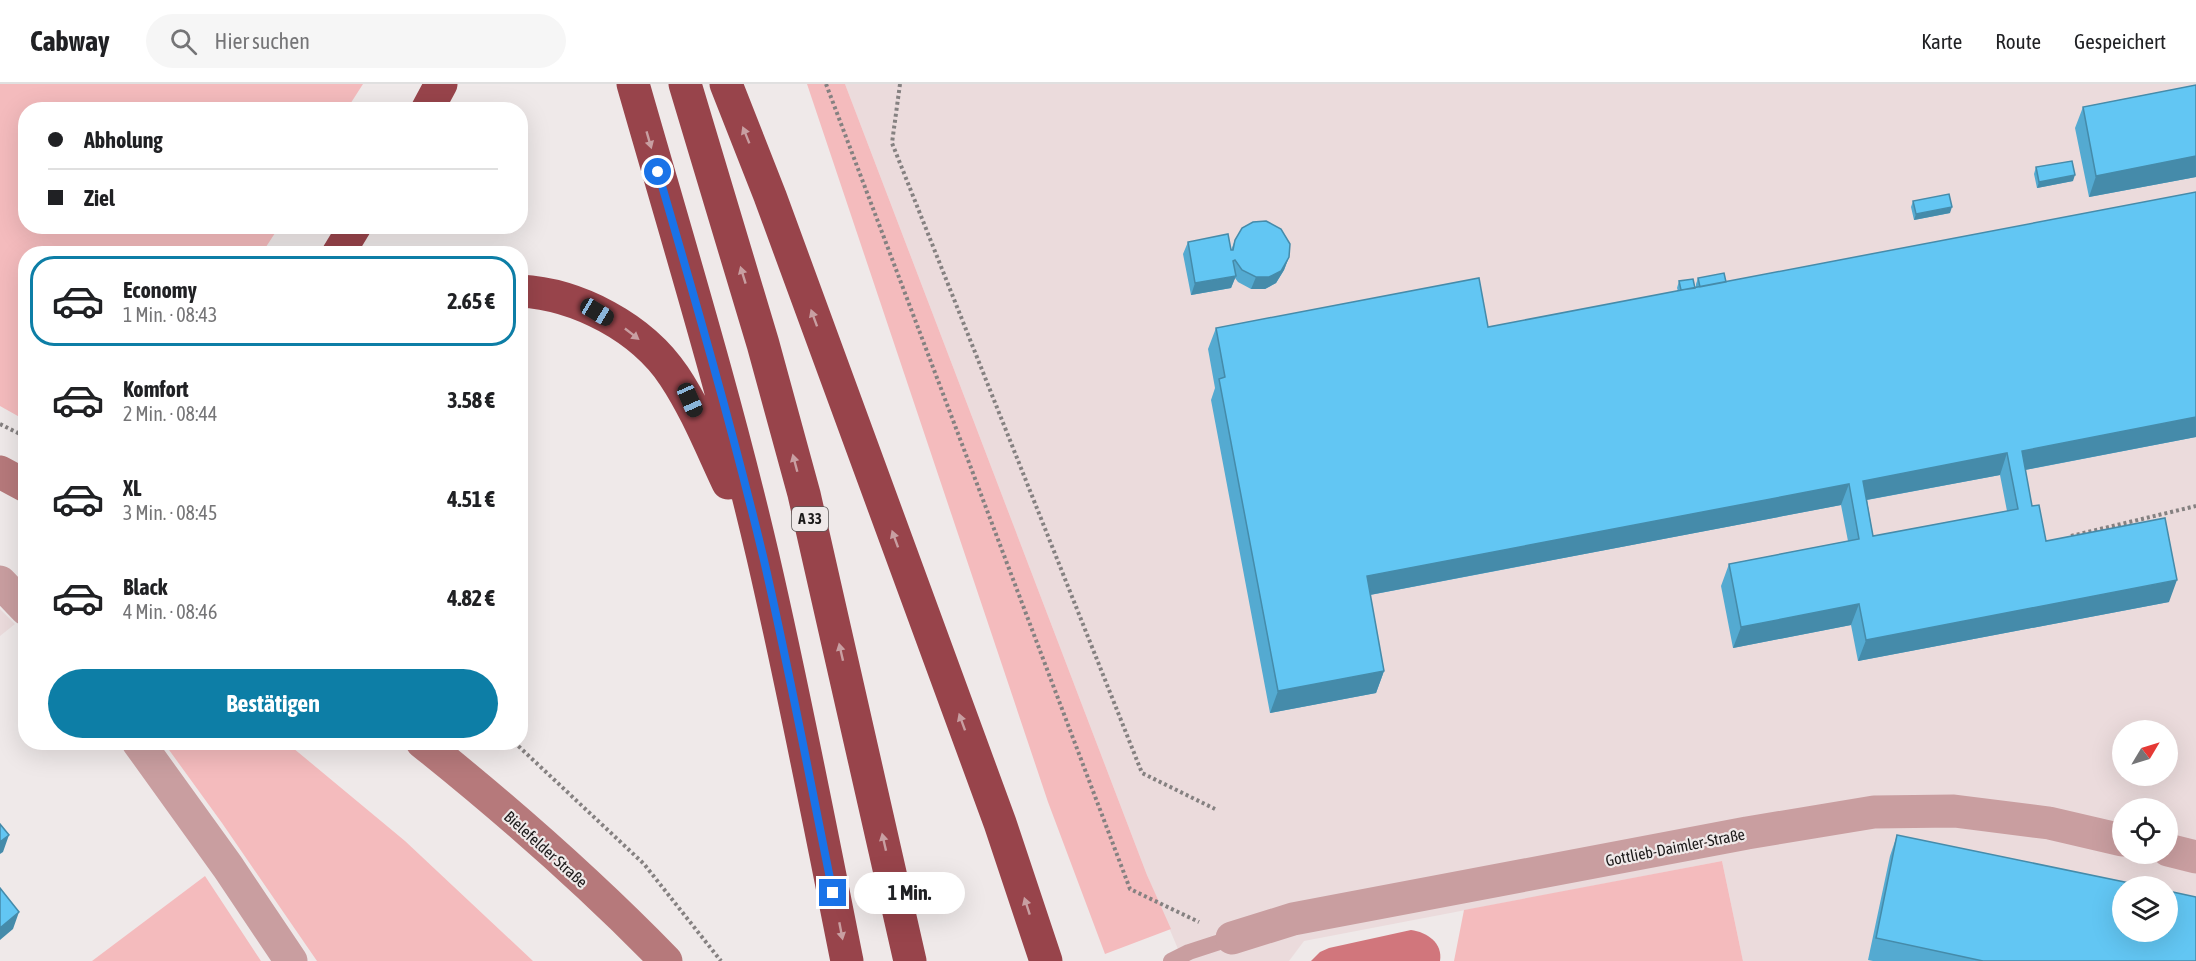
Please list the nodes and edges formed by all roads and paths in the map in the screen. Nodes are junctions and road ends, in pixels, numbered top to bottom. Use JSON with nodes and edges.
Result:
{"nodes":[{"id":1,"x":441,"y":84,"type":"edge"},
{"id":2,"x":633,"y":84,"type":"edge"},
{"id":3,"x":686,"y":84,"type":"edge"},
{"id":4,"x":726,"y":84,"type":"edge"},
{"id":5,"x":826,"y":84,"type":"edge"},
{"id":6,"x":900,"y":84,"type":"edge"},
{"id":7,"x":431,"y":102,"type":"edge"},
{"id":8,"x":528,"y":292,"type":"edge"},
{"id":9,"x":0,"y":424,"type":"edge"},
{"id":10,"x":18,"y":433,"type":"edge"},
{"id":11,"x":0,"y":472,"type":"edge"},
{"id":12,"x":18,"y":482,"type":"edge"},
{"id":13,"x":2196,"y":506,"type":"edge"},
{"id":14,"x":2066,"y":537,"type":"edge"},
{"id":15,"x":762,"y":554,"type":"junction"},
{"id":16,"x":0,"y":582,"type":"edge"},
{"id":17,"x":18,"y":601,"type":"edge"},
{"id":18,"x":144,"y":750,"type":"edge"},
{"id":19,"x":431,"y":750,"type":"edge"},
{"id":20,"x":523,"y":750,"type":"edge"},
{"id":21,"x":1215,"y":809,"type":"dead end"},
{"id":22,"x":2112,"y":838,"type":"edge"},
{"id":23,"x":2178,"y":852,"type":"edge"},
{"id":24,"x":2196,"y":857,"type":"edge"},
{"id":25,"x":1232,"y":938,"type":"junction"},
{"id":26,"x":291,"y":961,"type":"edge"},
{"id":27,"x":666,"y":961,"type":"edge"},
{"id":28,"x":721,"y":961,"type":"edge"},
{"id":29,"x":847,"y":961,"type":"edge"},
{"id":30,"x":910,"y":961,"type":"edge"},
{"id":31,"x":1046,"y":961,"type":"edge"},
{"id":32,"x":1171,"y":961,"type":"edge"}],
"edges":[{"from":1,"to":7,"type":"highway"},
{"from":2,"to":15,"type":"highway","one_way":true},
{"from":30,"to":3,"type":"highway","number":"A 33","one_way":true},
{"from":31,"to":4,"type":"highway","one_way":true},
{"from":5,"to":25,"type":"path"},
{"from":6,"to":21,"type":"path"},
{"from":8,"to":15,"type":"highway","one_way":true},
{"from":9,"to":10,"type":"path"},
{"from":11,"to":12,"type":"main road"},
{"from":13,"to":14,"type":"path"},
{"from":15,"to":29,"type":"highway","one_way":true},
{"from":16,"to":17,"type":"street"},
{"from":18,"to":26,"type":"street"},
{"from":19,"to":27,"type":"main road","name":"Bielefelder Straße"},
{"from":20,"to":28,"type":"path"},
{"from":22,"to":25,"type":"street","name":"Gottlieb-Daimler-Straße"},
{"from":23,"to":24,"type":"street"},
{"from":25,"to":32,"type":"lane"}]}
